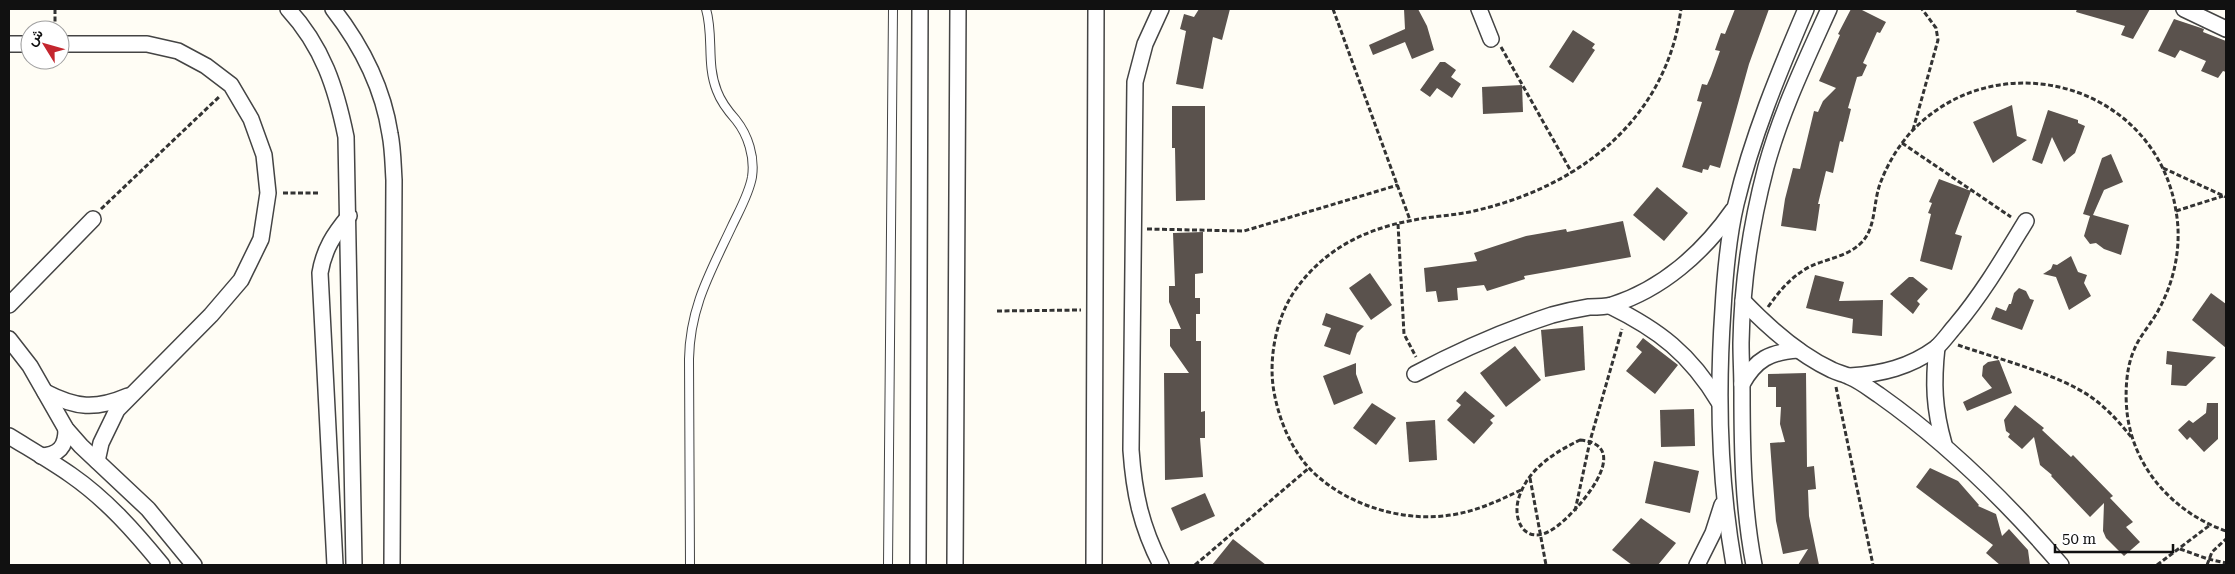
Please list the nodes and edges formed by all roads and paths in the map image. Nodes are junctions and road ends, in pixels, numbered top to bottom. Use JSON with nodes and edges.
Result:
{"nodes":[{"id":1,"x":288,"y":9,"type":"edge"},
{"id":2,"x":333,"y":9,"type":"edge"},
{"id":3,"x":347,"y":9,"type":"edge"},
{"id":4,"x":706,"y":9,"type":"edge"},
{"id":5,"x":893,"y":9,"type":"edge"},
{"id":6,"x":920,"y":9,"type":"edge"},
{"id":7,"x":958,"y":9,"type":"edge"},
{"id":8,"x":1096,"y":9,"type":"edge"},
{"id":9,"x":1161,"y":9,"type":"edge"},
{"id":10,"x":1333,"y":9,"type":"edge"},
{"id":11,"x":1479,"y":9,"type":"edge"},
{"id":12,"x":1681,"y":9,"type":"edge"},
{"id":13,"x":1806,"y":9,"type":"edge"},
{"id":14,"x":1829,"y":9,"type":"edge"},
{"id":15,"x":1922,"y":9,"type":"edge"},
{"id":16,"x":2184,"y":9,"type":"edge"},
{"id":17,"x":2208,"y":14,"type":"edge"},
{"id":18,"x":2226,"y":29,"type":"edge"},
{"id":19,"x":350,"y":30,"type":"junction"},
{"id":20,"x":1489,"y":35,"type":"joint"},
{"id":21,"x":70,"y":44,"type":"edge"},
{"id":22,"x":231,"y":85,"type":"junction"},
{"id":23,"x":1913,"y":130,"type":"junction"},
{"id":24,"x":1902,"y":143,"type":"junction"},
{"id":25,"x":2162,"y":168,"type":"junction"},
{"id":26,"x":1572,"y":173,"type":"junction"},
{"id":27,"x":1398,"y":185,"type":"junction"},
{"id":28,"x":320,"y":192,"type":"dead end"},
{"id":29,"x":268,"y":193,"type":"junction"},
{"id":30,"x":2224,"y":197,"type":"edge"},
{"id":31,"x":1736,"y":205,"type":"junction"},
{"id":32,"x":2176,"y":212,"type":"junction"},
{"id":33,"x":1755,"y":213,"type":"junction"},
{"id":34,"x":349,"y":216,"type":"junction"},
{"id":35,"x":93,"y":219,"type":"joint"},
{"id":36,"x":1410,"y":220,"type":"junction"},
{"id":37,"x":2024,"y":223,"type":"joint"},
{"id":38,"x":1398,"y":224,"type":"junction"},
{"id":39,"x":1134,"y":228,"type":"junction"},
{"id":40,"x":1744,"y":301,"type":"junction"},
{"id":41,"x":9,"y":305,"type":"edge"},
{"id":42,"x":1610,"y":306,"type":"junction"},
{"id":43,"x":1095,"y":310,"type":"junction"},
{"id":44,"x":997,"y":311,"type":"dead end"},
{"id":45,"x":1627,"y":314,"type":"junction"},
{"id":46,"x":1760,"y":318,"type":"junction"},
{"id":47,"x":9,"y":339,"type":"edge"},
{"id":48,"x":1940,"y":343,"type":"junction"},
{"id":49,"x":1798,"y":350,"type":"junction"},
{"id":50,"x":1832,"y":370,"type":"junction"},
{"id":51,"x":1421,"y":371,"type":"joint"},
{"id":52,"x":1850,"y":376,"type":"junction"},
{"id":53,"x":1742,"y":384,"type":"junction"},
{"id":54,"x":45,"y":392,"type":"junction"},
{"id":55,"x":129,"y":396,"type":"junction"},
{"id":56,"x":1720,"y":403,"type":"junction"},
{"id":57,"x":66,"y":429,"type":"junction"},
{"id":58,"x":9,"y":436,"type":"edge"},
{"id":59,"x":1590,"y":441,"type":"junction"},
{"id":60,"x":2134,"y":441,"type":"junction"},
{"id":61,"x":1944,"y":444,"type":"junction"},
{"id":62,"x":1742,"y":452,"type":"junction"},
{"id":63,"x":41,"y":456,"type":"junction"},
{"id":64,"x":1720,"y":456,"type":"junction"},
{"id":65,"x":98,"y":461,"type":"junction"},
{"id":66,"x":1309,"y":468,"type":"junction"},
{"id":67,"x":1530,"y":477,"type":"junction"},
{"id":68,"x":1521,"y":490,"type":"junction"},
{"id":69,"x":1724,"y":498,"type":"junction"},
{"id":70,"x":1575,"y":512,"type":"junction"},
{"id":71,"x":2210,"y":525,"type":"junction"},
{"id":72,"x":2226,"y":530,"type":"edge"},
{"id":73,"x":1541,"y":535,"type":"junction"},
{"id":74,"x":2226,"y":539,"type":"edge"},
{"id":75,"x":2179,"y":549,"type":"junction"},
{"id":76,"x":2208,"y":559,"type":"junction"},
{"id":77,"x":2226,"y":563,"type":"edge"},
{"id":78,"x":162,"y":565,"type":"edge"},
{"id":79,"x":194,"y":565,"type":"edge"},
{"id":80,"x":334,"y":565,"type":"edge"},
{"id":81,"x":354,"y":565,"type":"edge"},
{"id":82,"x":392,"y":565,"type":"edge"},
{"id":83,"x":690,"y":565,"type":"edge"},
{"id":84,"x":888,"y":565,"type":"edge"},
{"id":85,"x":918,"y":565,"type":"edge"},
{"id":86,"x":955,"y":565,"type":"edge"},
{"id":87,"x":1094,"y":565,"type":"edge"},
{"id":88,"x":1160,"y":565,"type":"edge"},
{"id":89,"x":1195,"y":565,"type":"edge"},
{"id":90,"x":1546,"y":565,"type":"edge"},
{"id":91,"x":1697,"y":565,"type":"edge"},
{"id":92,"x":1734,"y":565,"type":"edge"},
{"id":93,"x":1754,"y":565,"type":"edge"},
{"id":94,"x":1873,"y":565,"type":"edge"},
{"id":95,"x":2061,"y":565,"type":"edge"},
{"id":96,"x":2158,"y":565,"type":"edge"},
{"id":97,"x":2207,"y":565,"type":"edge"}],
"edges":[{"from":1,"to":34,"type":"street"},
{"from":2,"to":19,"type":"street"},
{"from":3,"to":19,"type":"street"},
{"from":4,"to":83,"type":"lane"},
{"from":5,"to":84,"type":"lane"},
{"from":6,"to":85,"type":"street"},
{"from":7,"to":86,"type":"street"},
{"from":8,"to":43,"type":"street"},
{"from":9,"to":39,"type":"street"},
{"from":10,"to":27,"type":"path"},
{"from":11,"to":20,"type":"street"},
{"from":12,"to":26,"type":"path"},
{"from":13,"to":31,"type":"street"},
{"from":14,"to":33,"type":"street"},
{"from":15,"to":23,"type":"path"},
{"from":16,"to":17,"type":"street"},
{"from":17,"to":18,"type":"street"},
{"from":19,"to":82,"type":"street"},
{"from":20,"to":26,"type":"path"},
{"from":21,"to":22,"type":"street"},
{"from":22,"to":29,"type":"street"},
{"from":22,"to":35,"type":"path"},
{"from":23,"to":24,"type":"path"},
{"from":23,"to":25,"type":"path"},
{"from":24,"to":37,"type":"path"},
{"from":24,"to":46,"type":"path"},
{"from":25,"to":30,"type":"path"},
{"from":25,"to":32,"type":"path"},
{"from":26,"to":36,"type":"path"},
{"from":27,"to":36,"type":"path"},
{"from":27,"to":39,"type":"path"},
{"from":28,"to":29,"type":"path"},
{"from":29,"to":55,"type":"street"},
{"from":30,"to":32,"type":"path"},
{"from":31,"to":33,"type":"street"},
{"from":31,"to":42,"type":"street"},
{"from":31,"to":56,"type":"street"},
{"from":32,"to":60,"type":"path"},
{"from":33,"to":40,"type":"street"},
{"from":34,"to":80,"type":"street"},
{"from":34,"to":81,"type":"street"},
{"from":35,"to":41,"type":"street"},
{"from":36,"to":38,"type":"path"},
{"from":37,"to":48,"type":"street"},
{"from":38,"to":51,"type":"path"},
{"from":38,"to":66,"type":"path"},
{"from":39,"to":88,"type":"street"},
{"from":40,"to":46,"type":"street"},
{"from":40,"to":53,"type":"street"},
{"from":42,"to":45,"type":"street"},
{"from":42,"to":51,"type":"street"},
{"from":43,"to":44,"type":"path"},
{"from":43,"to":87,"type":"street"},
{"from":45,"to":56,"type":"street"},
{"from":45,"to":59,"type":"path"},
{"from":46,"to":49,"type":"street"},
{"from":47,"to":54,"type":"street"},
{"from":48,"to":52,"type":"street"},
{"from":48,"to":60,"type":"path"},
{"from":48,"to":61,"type":"street"},
{"from":49,"to":50,"type":"street"},
{"from":49,"to":53,"type":"street"},
{"from":50,"to":52,"type":"street"},
{"from":50,"to":94,"type":"path"},
{"from":52,"to":61,"type":"street"},
{"from":53,"to":62,"type":"street"},
{"from":54,"to":55,"type":"street"},
{"from":54,"to":57,"type":"street"},
{"from":55,"to":65,"type":"street"},
{"from":56,"to":64,"type":"street"},
{"from":57,"to":63,"type":"street"},
{"from":57,"to":65,"type":"street"},
{"from":58,"to":63,"type":"street"},
{"from":59,"to":67,"type":"path"},
{"from":59,"to":70,"type":"path"},
{"from":59,"to":70,"type":"path"},
{"from":60,"to":71,"type":"path"},
{"from":61,"to":95,"type":"street"},
{"from":62,"to":64,"type":"street"},
{"from":62,"to":93,"type":"street"},
{"from":63,"to":78,"type":"street"},
{"from":64,"to":69,"type":"street"},
{"from":65,"to":79,"type":"street"},
{"from":66,"to":68,"type":"path"},
{"from":66,"to":89,"type":"path"},
{"from":67,"to":68,"type":"path"},
{"from":67,"to":73,"type":"path"},
{"from":68,"to":73,"type":"path"},
{"from":69,"to":91,"type":"street"},
{"from":69,"to":92,"type":"street"},
{"from":70,"to":73,"type":"path"},
{"from":71,"to":72,"type":"path"},
{"from":71,"to":75,"type":"path"},
{"from":73,"to":90,"type":"path"},
{"from":74,"to":76,"type":"path"},
{"from":75,"to":76,"type":"path"},
{"from":75,"to":96,"type":"path"},
{"from":76,"to":77,"type":"path"},
{"from":76,"to":97,"type":"path"}]}
